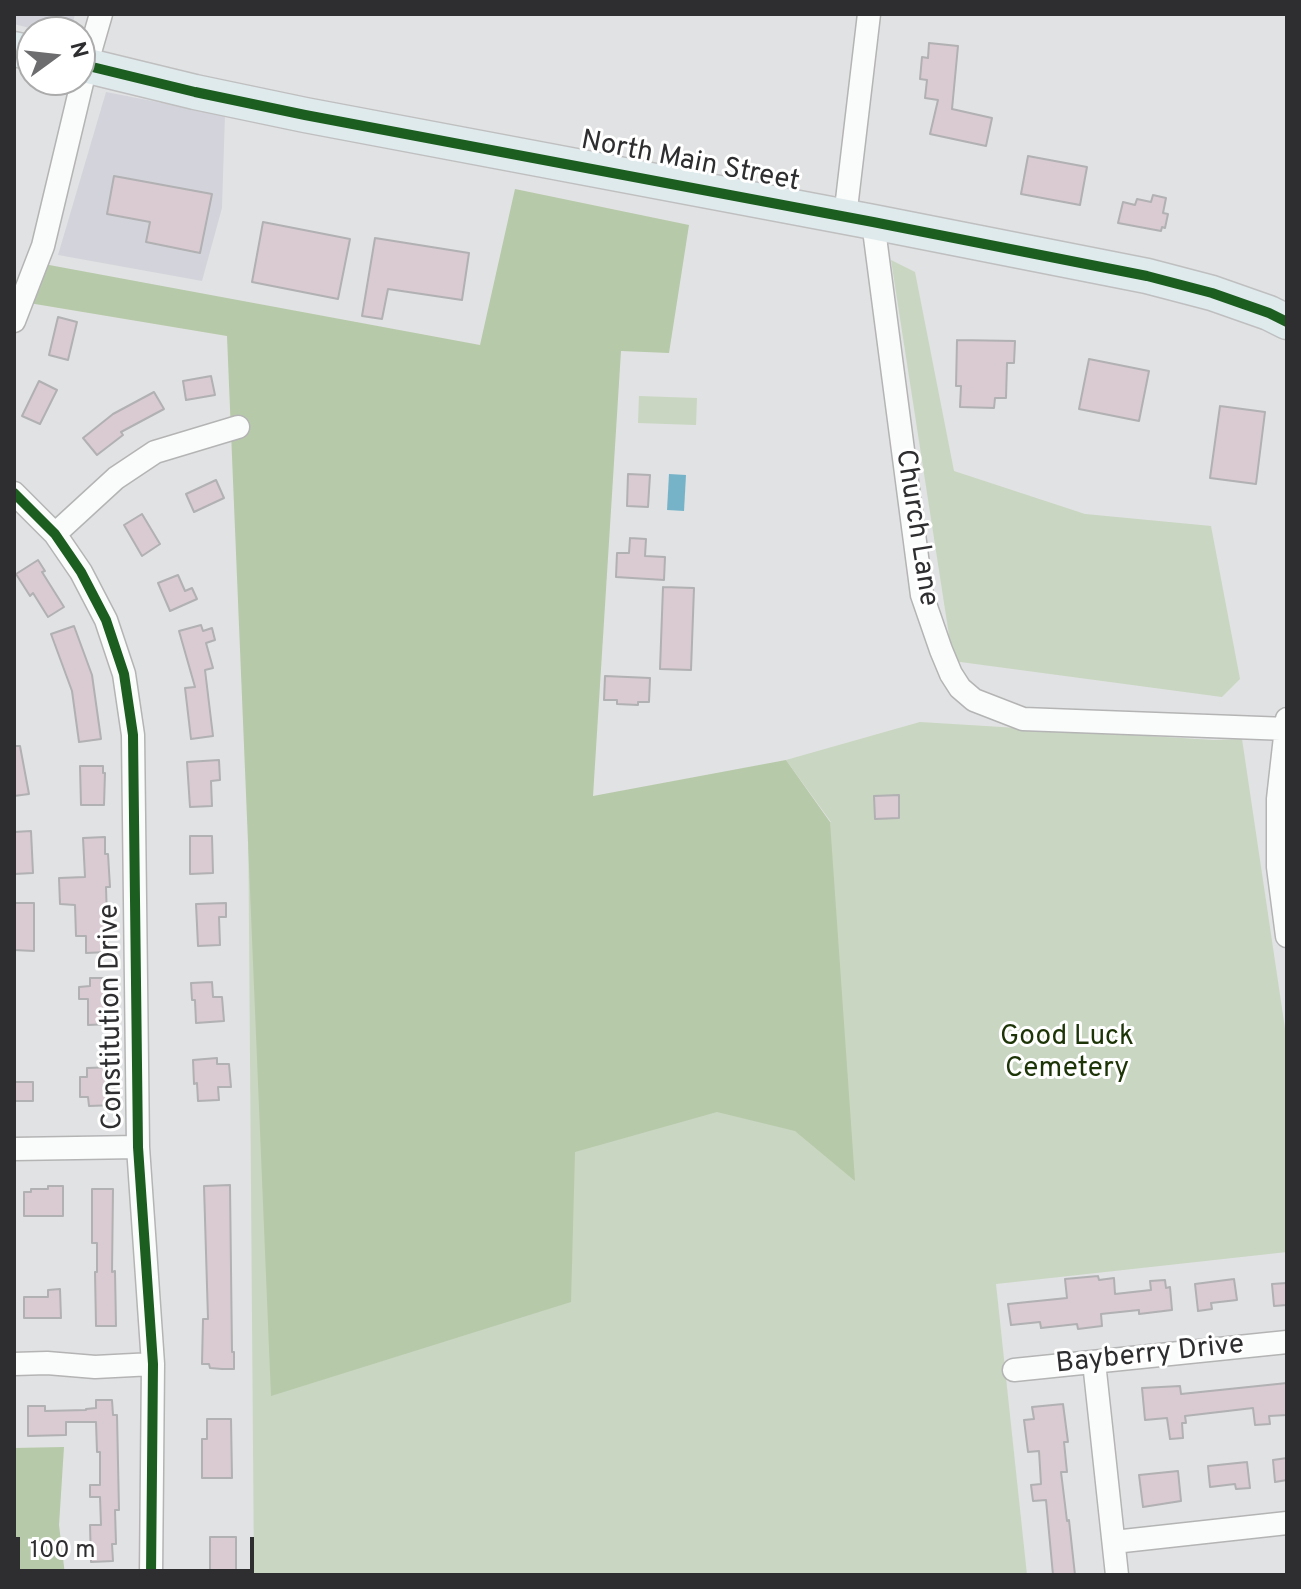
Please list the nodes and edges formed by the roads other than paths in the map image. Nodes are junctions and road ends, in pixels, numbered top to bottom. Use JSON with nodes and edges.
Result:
{"nodes":[{"id":1,"x":869,"y":14,"type":"edge"},
{"id":2,"x":96,"y":68,"type":"edge"},
{"id":3,"x":76,"y":96,"type":"edge"},
{"id":4,"x":859,"y":220,"type":"junction"},
{"id":5,"x":14,"y":321,"type":"edge"},
{"id":6,"x":1287,"y":322,"type":"edge"},
{"id":7,"x":238,"y":427,"type":"dead end"},
{"id":8,"x":14,"y":493,"type":"edge"},
{"id":9,"x":55,"y":534,"type":"junction"},
{"id":10,"x":1287,"y":725,"type":"edge"},
{"id":11,"x":1287,"y":936,"type":"edge"},
{"id":12,"x":138,"y":1147,"type":"junction"},
{"id":13,"x":14,"y":1149,"type":"edge"},
{"id":14,"x":1287,"y":1342,"type":"edge"},
{"id":15,"x":1094,"y":1362,"type":"junction"},
{"id":16,"x":14,"y":1364,"type":"edge"},
{"id":17,"x":153,"y":1364,"type":"junction"},
{"id":18,"x":1014,"y":1370,"type":"dead end"},
{"id":19,"x":1287,"y":1523,"type":"edge"},
{"id":20,"x":1114,"y":1542,"type":"junction"},
{"id":21,"x":151,"y":1575,"type":"edge"},
{"id":22,"x":1117,"y":1575,"type":"edge"}],
"edges":[{"from":1,"to":4,"type":"street","name":"Church Lane"},
{"from":2,"to":4,"type":"highway","name":"North Main Street"},
{"from":3,"to":5,"type":"street"},
{"from":4,"to":6,"type":"highway","name":"North Main Street"},
{"from":4,"to":10,"type":"street","name":"Church Lane"},
{"from":7,"to":9,"type":"street"},
{"from":8,"to":9,"type":"street","name":"Constitution Drive"},
{"from":9,"to":12,"type":"street","name":"Constitution Drive"},
{"from":10,"to":11,"type":"street"},
{"from":12,"to":13,"type":"street"},
{"from":12,"to":17,"type":"street","name":"Constitution Drive"},
{"from":14,"to":15,"type":"street","name":"Bayberry Drive"},
{"from":15,"to":18,"type":"street","name":"Bayberry Drive"},
{"from":15,"to":20,"type":"street"},
{"from":16,"to":17,"type":"street"},
{"from":17,"to":21,"type":"street","name":"Constitution Drive"},
{"from":19,"to":20,"type":"street"},
{"from":20,"to":22,"type":"street"}]}
